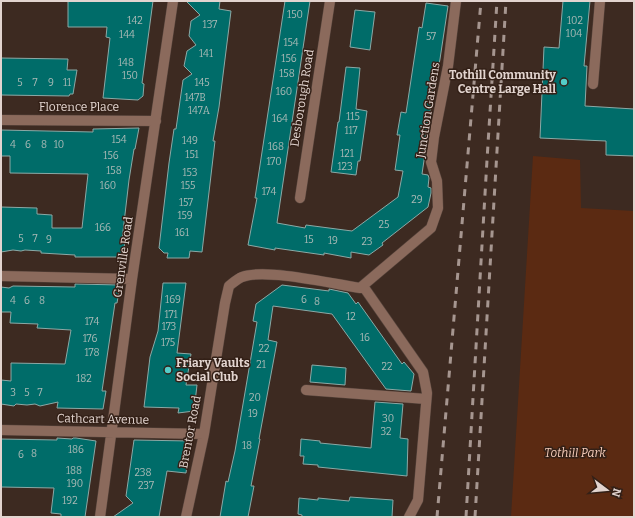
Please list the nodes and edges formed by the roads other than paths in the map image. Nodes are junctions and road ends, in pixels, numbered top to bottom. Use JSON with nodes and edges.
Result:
{"nodes":[{"id":1,"x":173,"y":1,"type":"edge"},
{"id":2,"x":330,"y":1,"type":"edge"},
{"id":3,"x":456,"y":1,"type":"edge"},
{"id":4,"x":600,"y":1,"type":"edge"},
{"id":5,"x":593,"y":84,"type":"dead end"},
{"id":6,"x":1,"y":120,"type":"edge"},
{"id":7,"x":156,"y":121,"type":"junction"},
{"id":8,"x":300,"y":198,"type":"dead end"},
{"id":9,"x":1,"y":276,"type":"edge"},
{"id":10,"x":132,"y":279,"type":"junction"},
{"id":11,"x":363,"y":286,"type":"junction"},
{"id":12,"x":306,"y":390,"type":"dead end"},
{"id":13,"x":426,"y":399,"type":"junction"},
{"id":14,"x":1,"y":430,"type":"edge"},
{"id":15,"x":112,"y":432,"type":"junction"},
{"id":16,"x":204,"y":434,"type":"junction"},
{"id":17,"x":100,"y":517,"type":"edge"},
{"id":18,"x":186,"y":517,"type":"edge"},
{"id":19,"x":409,"y":517,"type":"edge"}],
"edges":[{"from":1,"to":7,"type":"street","name":"Grenville Road"},
{"from":2,"to":8,"type":"street","name":"Desborough Road"},
{"from":3,"to":11,"type":"street","name":"Junction Gardens"},
{"from":4,"to":5,"type":"street"},
{"from":6,"to":7,"type":"street","name":"Florence Place"},
{"from":7,"to":10,"type":"street","name":"Grenville Road"},
{"from":9,"to":10,"type":"street"},
{"from":10,"to":15,"type":"street","name":"Grenville Road"},
{"from":11,"to":13,"type":"street"},
{"from":11,"to":16,"type":"street","name":"Brentor Road"},
{"from":12,"to":13,"type":"street"},
{"from":13,"to":19,"type":"street"},
{"from":14,"to":15,"type":"street","name":"Cathcart Avenue"},
{"from":15,"to":16,"type":"street","name":"Cathcart Avenue"},
{"from":15,"to":17,"type":"street","name":"Grenville Road"},
{"from":16,"to":18,"type":"street","name":"Brentor Road"}]}
